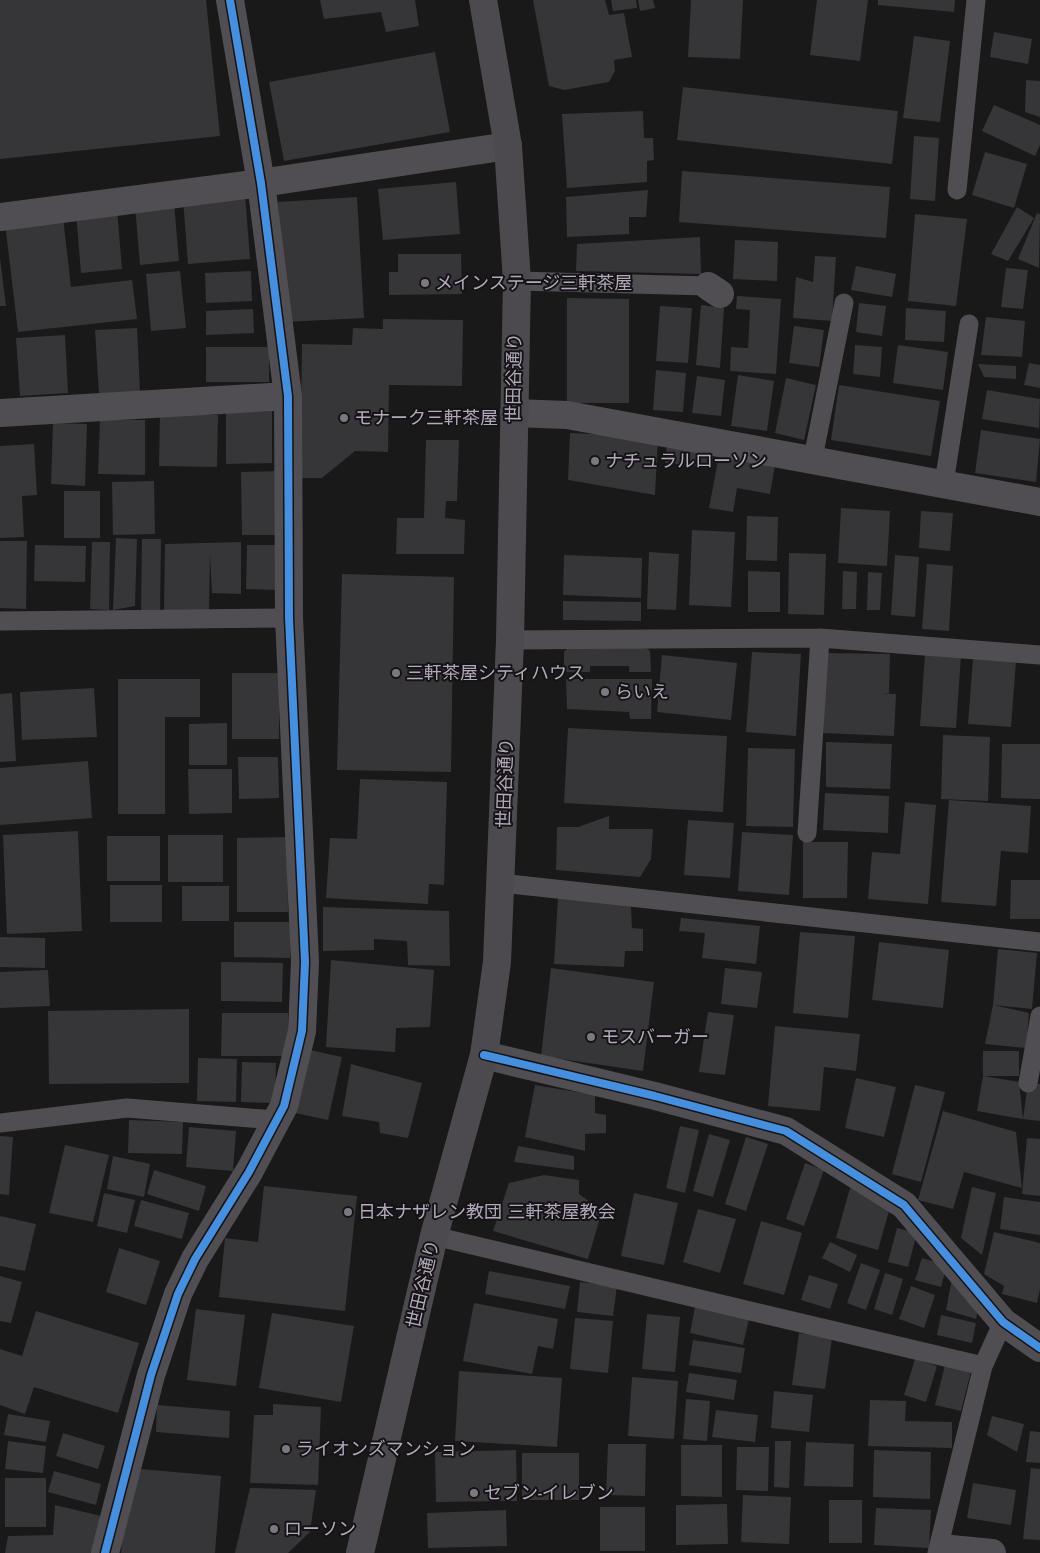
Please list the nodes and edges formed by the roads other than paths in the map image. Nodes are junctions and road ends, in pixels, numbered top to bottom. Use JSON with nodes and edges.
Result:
{"nodes":[{"id":1,"x":230,"y":0,"type":"edge"},
{"id":2,"x":483,"y":0,"type":"edge"},
{"id":3,"x":976,"y":0,"type":"edge"},
{"id":4,"x":508,"y":146,"type":"junction"},
{"id":5,"x":261,"y":183,"type":"junction"},
{"id":6,"x":957,"y":190,"type":"dead end"},
{"id":7,"x":0,"y":217,"type":"edge"},
{"id":8,"x":516,"y":281,"type":"junction"},
{"id":9,"x":714,"y":290,"type":"dead end"},
{"id":10,"x":844,"y":303,"type":"dead end"},
{"id":11,"x":969,"y":324,"type":"dead end"},
{"id":12,"x":288,"y":396,"type":"junction"},
{"id":13,"x":0,"y":413,"type":"edge"},
{"id":14,"x":514,"y":413,"type":"junction"},
{"id":15,"x":813,"y":458,"type":"junction"},
{"id":16,"x":944,"y":483,"type":"junction"},
{"id":17,"x":1040,"y":502,"type":"edge"},
{"id":18,"x":289,"y":618,"type":"junction"},
{"id":19,"x":0,"y":621,"type":"edge"},
{"id":20,"x":820,"y":638,"type":"junction"},
{"id":21,"x":510,"y":640,"type":"junction"},
{"id":22,"x":1040,"y":655,"type":"edge"},
{"id":23,"x":807,"y":833,"type":"dead end"},
{"id":24,"x":501,"y":883,"type":"junction"},
{"id":25,"x":1040,"y":942,"type":"edge"},
{"id":26,"x":1040,"y":1016,"type":"edge"},
{"id":27,"x":484,"y":1056,"type":"junction"},
{"id":28,"x":1028,"y":1082,"type":"dead end"},
{"id":29,"x":274,"y":1120,"type":"junction"},
{"id":30,"x":0,"y":1123,"type":"edge"},
{"id":31,"x":434,"y":1236,"type":"junction"},
{"id":32,"x":1003,"y":1322,"type":"junction"},
{"id":33,"x":1040,"y":1348,"type":"edge"},
{"id":34,"x":983,"y":1366,"type":"junction"},
{"id":35,"x":104,"y":1553,"type":"edge"},
{"id":36,"x":360,"y":1553,"type":"edge"},
{"id":37,"x":938,"y":1553,"type":"edge"},
{"id":38,"x":946,"y":1553,"type":"edge"},
{"id":39,"x":992,"y":1553,"type":"edge"}],
"edges":[{"from":1,"to":5,"type":"street"},
{"from":2,"to":4,"type":"main road","name":"世田谷通り"},
{"from":3,"to":6,"type":"lane"},
{"from":4,"to":5,"type":"street"},
{"from":4,"to":8,"type":"main road","name":"世田谷通り"},
{"from":5,"to":7,"type":"street"},
{"from":5,"to":12,"type":"street"},
{"from":8,"to":9,"type":"lane"},
{"from":8,"to":14,"type":"main road","name":"世田谷通り"},
{"from":10,"to":15,"type":"lane"},
{"from":11,"to":16,"type":"lane"},
{"from":12,"to":13,"type":"street"},
{"from":12,"to":18,"type":"street"},
{"from":14,"to":15,"type":"street"},
{"from":14,"to":21,"type":"main road","name":"世田谷通り"},
{"from":15,"to":16,"type":"street"},
{"from":16,"to":17,"type":"street"},
{"from":18,"to":19,"type":"lane"},
{"from":18,"to":29,"type":"street"},
{"from":20,"to":21,"type":"lane"},
{"from":20,"to":22,"type":"lane"},
{"from":20,"to":23,"type":"lane"},
{"from":21,"to":24,"type":"main road","name":"世田谷通り"},
{"from":24,"to":25,"type":"lane"},
{"from":24,"to":27,"type":"main road","name":"世田谷通り"},
{"from":26,"to":28,"type":"lane"},
{"from":27,"to":31,"type":"main road","name":"世田谷通り"},
{"from":27,"to":32,"type":"street"},
{"from":29,"to":30,"type":"lane"},
{"from":29,"to":35,"type":"street"},
{"from":31,"to":34,"type":"lane"},
{"from":31,"to":36,"type":"main road","name":"世田谷通り"},
{"from":32,"to":33,"type":"street"},
{"from":32,"to":34,"type":"lane"},
{"from":34,"to":37,"type":"lane"},
{"from":38,"to":39,"type":"street"}]}
